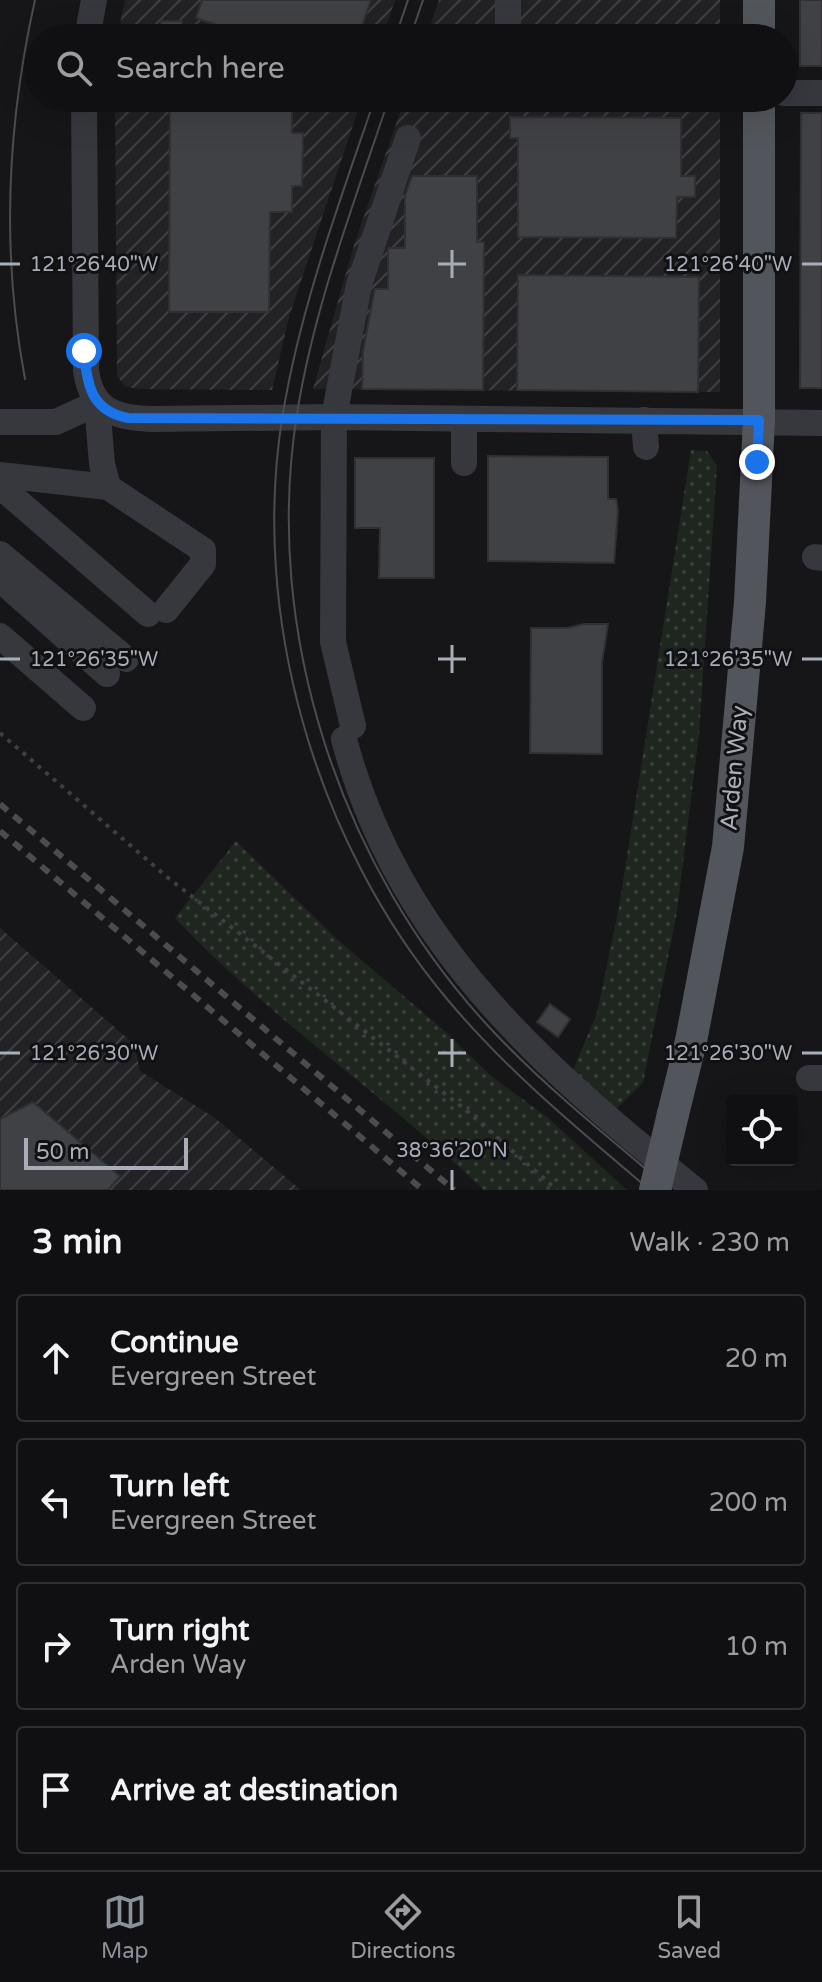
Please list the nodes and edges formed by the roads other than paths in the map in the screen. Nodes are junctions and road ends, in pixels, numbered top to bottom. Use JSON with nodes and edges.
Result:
{"nodes":[{"id":1,"x":94,"y":0,"type":"edge"},
{"id":2,"x":508,"y":0,"type":"edge"},
{"id":3,"x":759,"y":0,"type":"edge"},
{"id":4,"x":90,"y":24,"type":"edge"},
{"id":5,"x":508,"y":24,"type":"edge"},
{"id":6,"x":759,"y":24,"type":"edge"},
{"id":7,"x":798,"y":93,"type":"edge"},
{"id":8,"x":822,"y":93,"type":"edge"},
{"id":9,"x":84,"y":112,"type":"edge"},
{"id":10,"x":759,"y":112,"type":"edge"},
{"id":11,"x":408,"y":138,"type":"dead end"},
{"id":12,"x":97,"y":403,"type":"junction"},
{"id":13,"x":334,"y":417,"type":"junction"},
{"id":14,"x":464,"y":420,"type":"junction"},
{"id":15,"x":644,"y":420,"type":"junction"},
{"id":16,"x":759,"y":420,"type":"junction"},
{"id":17,"x":0,"y":422,"type":"edge"},
{"id":18,"x":822,"y":423,"type":"edge"},
{"id":19,"x":646,"y":447,"type":"dead end"},
{"id":20,"x":464,"y":463,"type":"dead end"},
{"id":21,"x":0,"y":475,"type":"edge"},
{"id":22,"x":0,"y":486,"type":"edge"},
{"id":23,"x":108,"y":487,"type":"junction"},
{"id":24,"x":0,"y":554,"type":"edge"},
{"id":25,"x":0,"y":579,"type":"edge"},
{"id":26,"x":0,"y":636,"type":"edge"},
{"id":27,"x":83,"y":708,"type":"dead end"},
{"id":28,"x":655,"y":1190,"type":"edge"},
{"id":29,"x":695,"y":1190,"type":"edge"}],
"edges":[{"from":1,"to":4,"type":"street"},
{"from":2,"to":5,"type":"street"},
{"from":3,"to":6,"type":"main road"},
{"from":7,"to":8,"type":"street"},
{"from":9,"to":12,"type":"street"},
{"from":10,"to":16,"type":"main road","name":"Arden Way"},
{"from":11,"to":13,"type":"street"},
{"from":12,"to":13,"type":"street"},
{"from":12,"to":17,"type":"street"},
{"from":12,"to":23,"type":"street"},
{"from":13,"to":14,"type":"street"},
{"from":13,"to":29,"type":"street"},
{"from":14,"to":15,"type":"street"},
{"from":14,"to":20,"type":"street"},
{"from":15,"to":16,"type":"street"},
{"from":15,"to":19,"type":"street"},
{"from":16,"to":18,"type":"street"},
{"from":16,"to":28,"type":"main road","name":"Arden Way","bridge":true},
{"from":21,"to":23,"type":"street"},
{"from":22,"to":23,"type":"street"},
{"from":24,"to":25,"type":"street"},
{"from":26,"to":27,"type":"street"}]}
